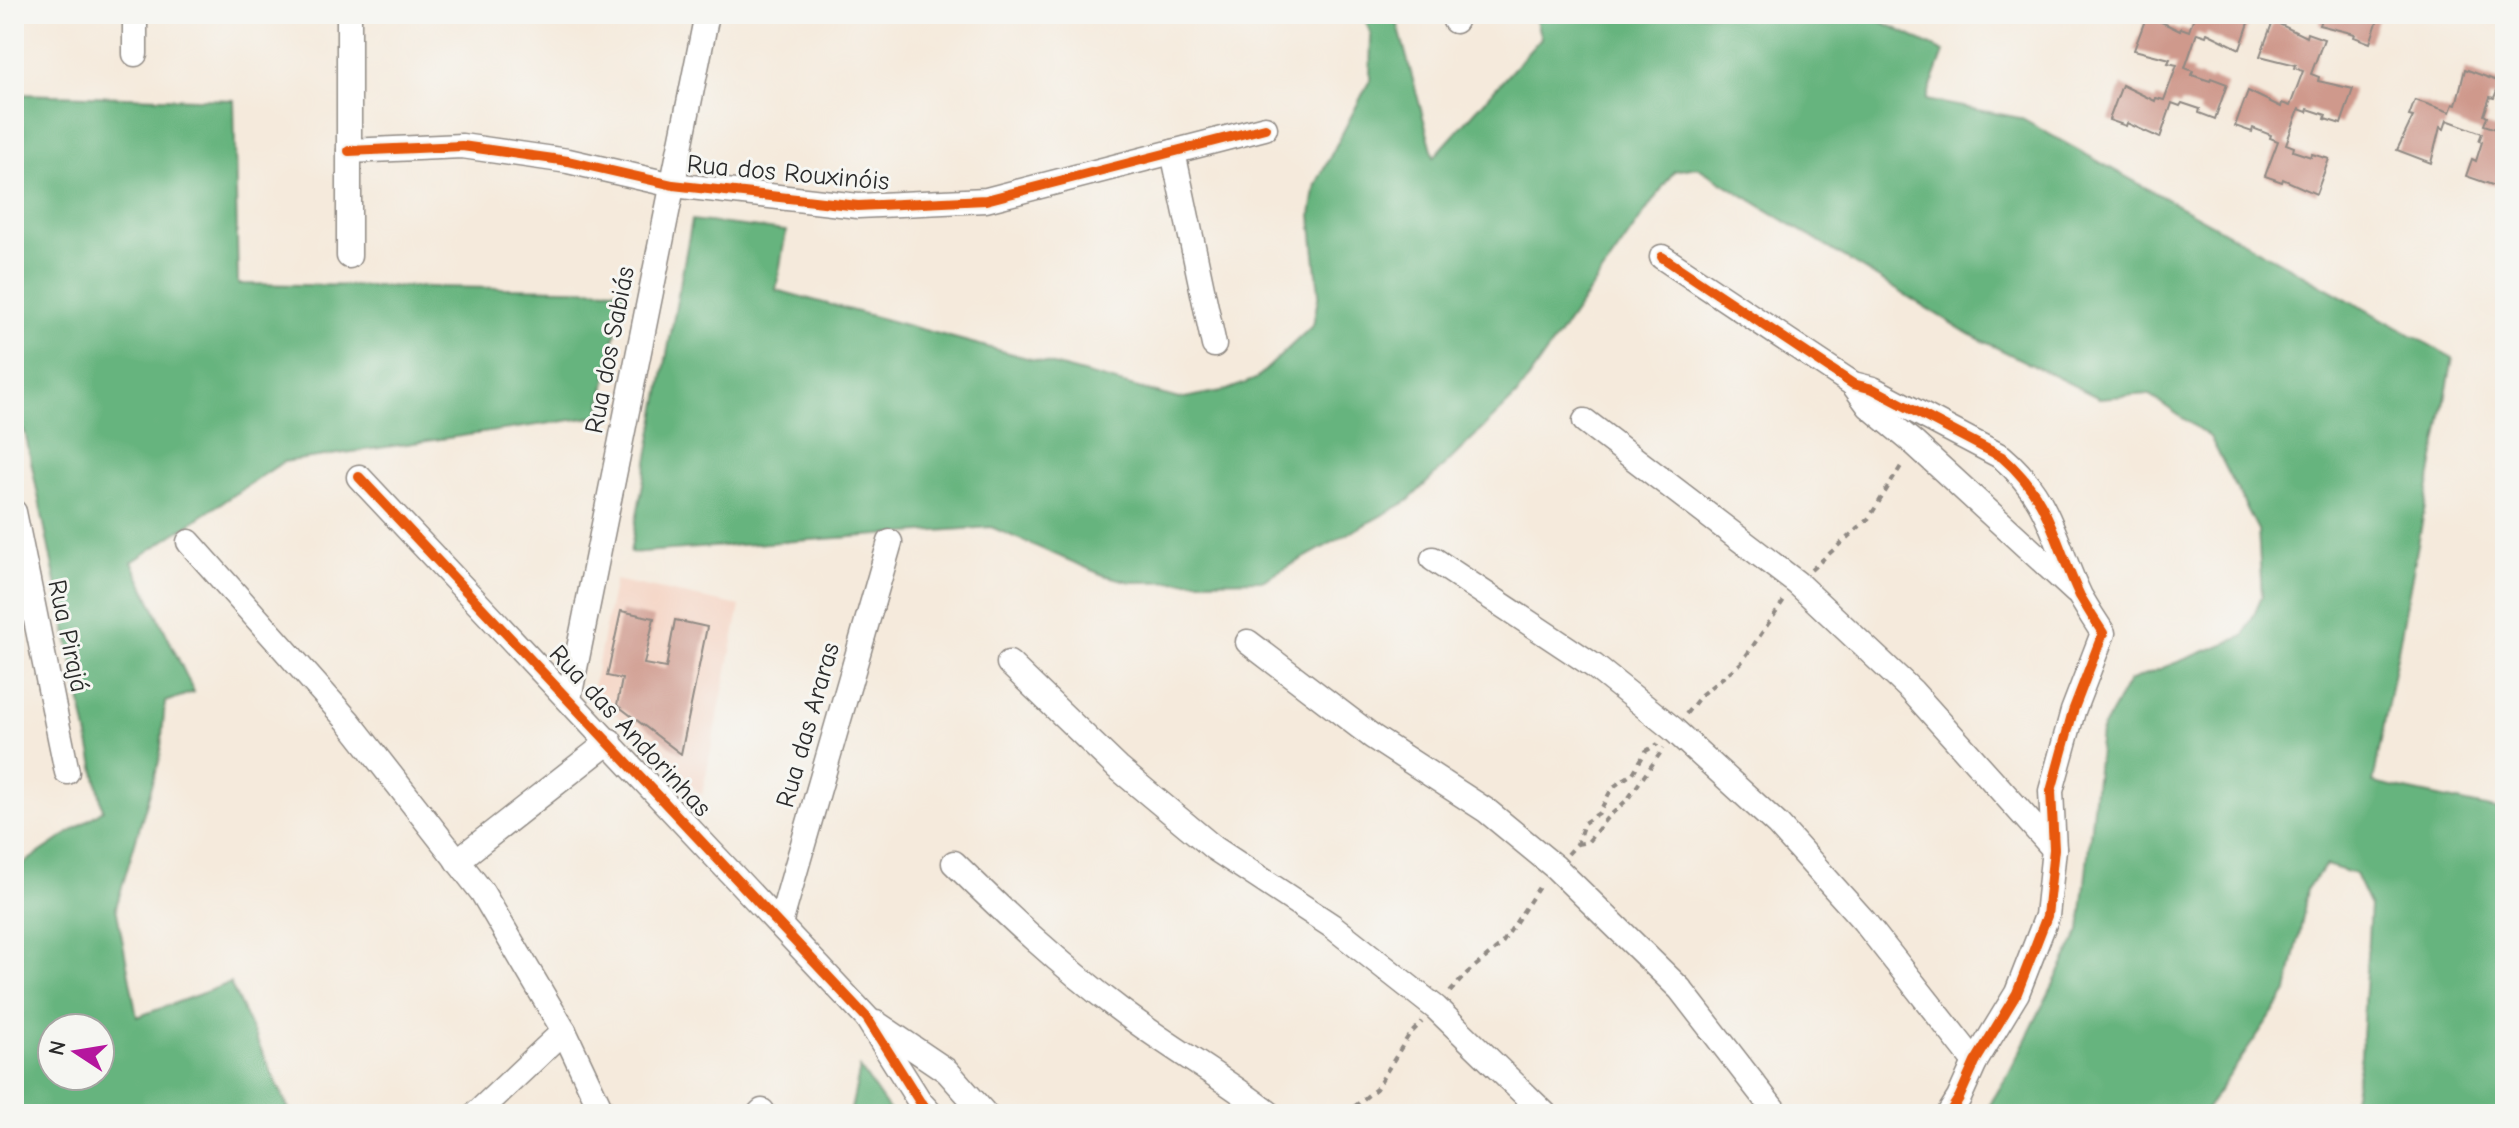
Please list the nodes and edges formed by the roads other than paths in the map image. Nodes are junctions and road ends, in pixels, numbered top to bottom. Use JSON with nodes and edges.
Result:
{"nodes":[{"id":1,"x":135,"y":14,"type":"edge"},
{"id":2,"x":349,"y":14,"type":"edge"},
{"id":3,"x":707,"y":14,"type":"edge"},
{"id":4,"x":135,"y":54,"type":"dead end"},
{"id":5,"x":1265,"y":128,"type":"dead end"},
{"id":6,"x":349,"y":151,"type":"junction"},
{"id":7,"x":1173,"y":152,"type":"junction"},
{"id":8,"x":673,"y":185,"type":"junction"},
{"id":9,"x":349,"y":256,"type":"dead end"},
{"id":10,"x":1662,"y":257,"type":"dead end"},
{"id":11,"x":1214,"y":345,"type":"dead end"},
{"id":12,"x":1853,"y":384,"type":"junction"},
{"id":13,"x":1585,"y":421,"type":"dead end"},
{"id":14,"x":359,"y":477,"type":"dead end"},
{"id":15,"x":14,"y":512,"type":"edge"},
{"id":16,"x":189,"y":542,"type":"dead end"},
{"id":17,"x":890,"y":542,"type":"dead end"},
{"id":18,"x":1433,"y":559,"type":"dead end"},
{"id":19,"x":2081,"y":596,"type":"junction"},
{"id":20,"x":1248,"y":642,"type":"dead end"},
{"id":21,"x":1009,"y":663,"type":"dead end"},
{"id":22,"x":569,"y":698,"type":"junction"},
{"id":23,"x":610,"y":741,"type":"junction"},
{"id":24,"x":67,"y":772,"type":"dead end"},
{"id":25,"x":2054,"y":849,"type":"junction"},
{"id":26,"x":457,"y":861,"type":"junction"},
{"id":27,"x":954,"y":863,"type":"dead end"},
{"id":28,"x":780,"y":924,"type":"junction"},
{"id":29,"x":867,"y":1018,"type":"junction"},
{"id":30,"x":564,"y":1031,"type":"junction"},
{"id":31,"x":1975,"y":1062,"type":"junction"},
{"id":32,"x":476,"y":1114,"type":"edge"},
{"id":33,"x":603,"y":1114,"type":"edge"},
{"id":34,"x":931,"y":1114,"type":"edge"},
{"id":35,"x":985,"y":1114,"type":"edge"},
{"id":36,"x":1270,"y":1114,"type":"edge"},
{"id":37,"x":1545,"y":1114,"type":"edge"},
{"id":38,"x":1777,"y":1114,"type":"edge"},
{"id":39,"x":1949,"y":1114,"type":"edge"}],
"edges":[{"from":1,"to":4,"type":"street"},
{"from":2,"to":6,"type":"street"},
{"from":3,"to":8,"type":"street","name":"Rua dos Sabiás"},
{"from":5,"to":7,"type":"street","name":"Rua dos Rouxinóis"},
{"from":6,"to":8,"type":"street","name":"Rua dos Rouxinóis"},
{"from":6,"to":9,"type":"street"},
{"from":7,"to":8,"type":"street","name":"Rua dos Rouxinóis"},
{"from":7,"to":11,"type":"street"},
{"from":8,"to":22,"type":"street","name":"Rua dos Sabiás"},
{"from":10,"to":12,"type":"street"},
{"from":12,"to":19,"type":"street"},
{"from":12,"to":19,"type":"street"},
{"from":13,"to":25,"type":"street"},
{"from":14,"to":22,"type":"street","name":"Rua das Andorinhas"},
{"from":15,"to":24,"type":"street","name":"Rua Pirajá"},
{"from":16,"to":26,"type":"street"},
{"from":17,"to":28,"type":"street","name":"Rua das Araras"},
{"from":18,"to":31,"type":"street"},
{"from":19,"to":25,"type":"street"},
{"from":20,"to":38,"type":"street"},
{"from":21,"to":37,"type":"street"},
{"from":22,"to":23,"type":"street","name":"Rua das Andorinhas"},
{"from":23,"to":26,"type":"street"},
{"from":23,"to":28,"type":"street","name":"Rua das Andorinhas"},
{"from":25,"to":31,"type":"street"},
{"from":26,"to":30,"type":"street"},
{"from":27,"to":36,"type":"street"},
{"from":28,"to":29,"type":"street","name":"Rua das Andorinhas"},
{"from":29,"to":34,"type":"street"},
{"from":29,"to":35,"type":"street"},
{"from":30,"to":32,"type":"street"},
{"from":30,"to":33,"type":"street"},
{"from":31,"to":39,"type":"street"}]}
